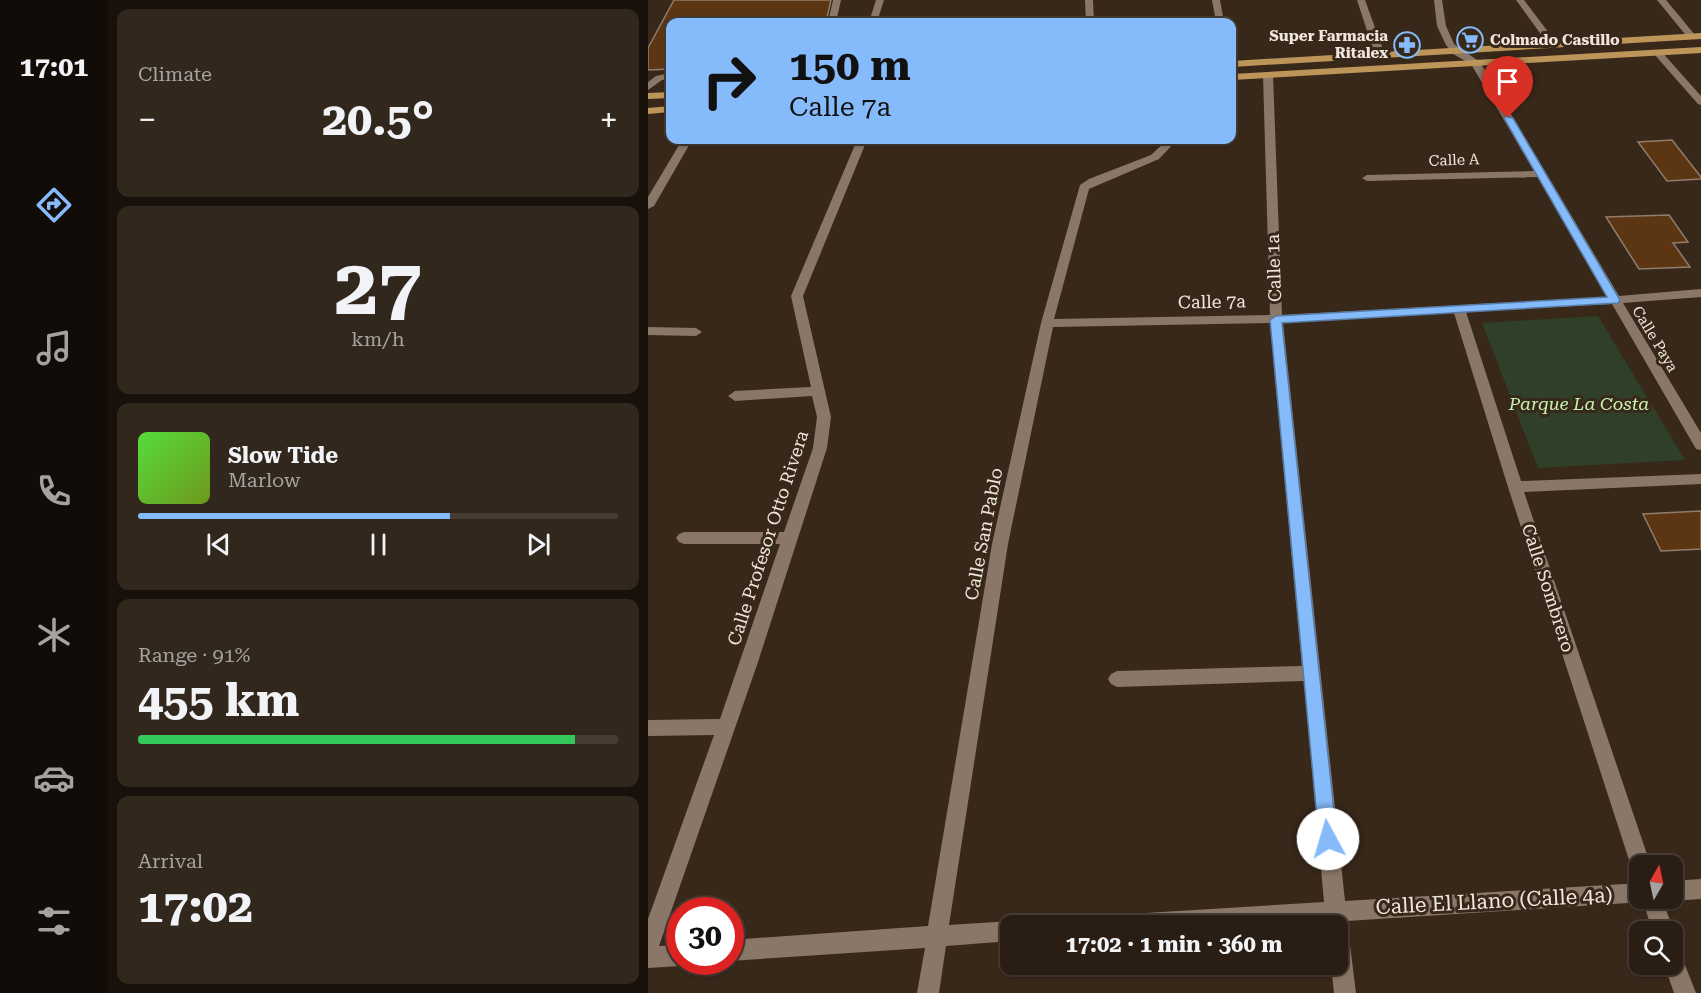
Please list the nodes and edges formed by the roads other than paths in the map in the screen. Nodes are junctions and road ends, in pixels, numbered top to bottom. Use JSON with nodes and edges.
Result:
{"nodes":[{"id":1,"x":837,"y":0,"type":"edge"},
{"id":2,"x":880,"y":0,"type":"edge"},
{"id":3,"x":1089,"y":0,"type":"edge"},
{"id":4,"x":1216,"y":0,"type":"edge"},
{"id":5,"x":1361,"y":0,"type":"edge"},
{"id":6,"x":1437,"y":0,"type":"edge"},
{"id":7,"x":1520,"y":0,"type":"edge"},
{"id":8,"x":1661,"y":0,"type":"edge"},
{"id":9,"x":833,"y":18,"type":"edge"},
{"id":10,"x":874,"y":18,"type":"edge"},
{"id":11,"x":1090,"y":18,"type":"edge"},
{"id":12,"x":1219,"y":18,"type":"edge"},
{"id":13,"x":1696,"y":36,"type":"edge"},
{"id":14,"x":1553,"y":45,"type":"junction"},
{"id":15,"x":1701,"y":50,"type":"edge"},
{"id":16,"x":1455,"y":51,"type":"junction"},
{"id":17,"x":1657,"y":52,"type":"junction"},
{"id":18,"x":1380,"y":55,"type":"junction"},
{"id":19,"x":1475,"y":62,"type":"junction"},
{"id":20,"x":1236,"y":64,"type":"edge"},
{"id":21,"x":1268,"y":75,"type":"junction"},
{"id":22,"x":666,"y":77,"type":"edge"},
{"id":23,"x":1236,"y":77,"type":"edge"},
{"id":24,"x":648,"y":87,"type":"edge"},
{"id":25,"x":666,"y":95,"type":"edge"},
{"id":26,"x":648,"y":96,"type":"edge"},
{"id":27,"x":1701,"y":102,"type":"edge"},
{"id":28,"x":666,"y":109,"type":"edge"},
{"id":29,"x":648,"y":111,"type":"edge"},
{"id":30,"x":685,"y":144,"type":"edge"},
{"id":31,"x":860,"y":144,"type":"edge"},
{"id":32,"x":1169,"y":144,"type":"edge"},
{"id":33,"x":1542,"y":174,"type":"junction"},
{"id":34,"x":1367,"y":178,"type":"dead end"},
{"id":35,"x":648,"y":206,"type":"edge"},
{"id":36,"x":1701,"y":293,"type":"edge"},
{"id":37,"x":1614,"y":300,"type":"junction"},
{"id":38,"x":1459,"y":310,"type":"junction"},
{"id":39,"x":1276,"y":320,"type":"junction"},
{"id":40,"x":1047,"y":323,"type":"junction"},
{"id":41,"x":648,"y":331,"type":"edge"},
{"id":42,"x":696,"y":332,"type":"dead end"},
{"id":43,"x":819,"y":391,"type":"junction"},
{"id":44,"x":735,"y":396,"type":"dead end"},
{"id":45,"x":1701,"y":445,"type":"edge"},
{"id":46,"x":1701,"y":479,"type":"edge"},
{"id":47,"x":1515,"y":487,"type":"junction"},
{"id":48,"x":684,"y":538,"type":"dead end"},
{"id":49,"x":790,"y":538,"type":"junction"},
{"id":50,"x":1311,"y":673,"type":"junction"},
{"id":51,"x":1118,"y":679,"type":"dead end"},
{"id":52,"x":725,"y":727,"type":"junction"},
{"id":53,"x":648,"y":728,"type":"edge"},
{"id":54,"x":1637,"y":855,"type":"edge"},
{"id":55,"x":1701,"y":890,"type":"edge"},
{"id":56,"x":1683,"y":891,"type":"edge"},
{"id":57,"x":1629,"y":894,"type":"edge"},
{"id":58,"x":1336,"y":915,"type":"edge"},
{"id":59,"x":1348,"y":917,"type":"edge"},
{"id":60,"x":1000,"y":932,"type":"edge"},
{"id":61,"x":938,"y":936,"type":"junction"},
{"id":62,"x":648,"y":948,"type":"edge"},
{"id":63,"x":744,"y":950,"type":"edge"},
{"id":64,"x":666,"y":956,"type":"edge"},
{"id":65,"x":648,"y":957,"type":"edge"},
{"id":66,"x":1343,"y":975,"type":"edge"},
{"id":67,"x":1678,"y":975,"type":"edge"},
{"id":68,"x":928,"y":993,"type":"edge"},
{"id":69,"x":1345,"y":993,"type":"edge"},
{"id":70,"x":1685,"y":993,"type":"edge"}],
"edges":[{"from":1,"to":9,"type":"street"},
{"from":2,"to":10,"type":"street"},
{"from":3,"to":11,"type":"street"},
{"from":4,"to":12,"type":"street"},
{"from":5,"to":18,"type":"street"},
{"from":6,"to":16,"type":"street"},
{"from":7,"to":14,"type":"street"},
{"from":8,"to":13,"type":"street"},
{"from":13,"to":14,"type":"main road"},
{"from":14,"to":16,"type":"main road"},
{"from":15,"to":17,"type":"main road"},
{"from":16,"to":18,"type":"main road"},
{"from":16,"to":19,"type":"street"},
{"from":17,"to":19,"type":"main road"},
{"from":17,"to":27,"type":"street"},
{"from":18,"to":20,"type":"main road"},
{"from":19,"to":21,"type":"main road"},
{"from":19,"to":33,"type":"street","name":"Calle Paya"},
{"from":21,"to":23,"type":"main road"},
{"from":21,"to":39,"type":"street","name":"Calle 1a"},
{"from":22,"to":24,"type":"street"},
{"from":25,"to":26,"type":"main road"},
{"from":28,"to":29,"type":"main road"},
{"from":30,"to":35,"type":"street"},
{"from":31,"to":43,"type":"street","name":"Calle Profesor Otto Rivera"},
{"from":32,"to":40,"type":"street","name":"Calle San Pablo"},
{"from":33,"to":34,"type":"street","name":"Calle A"},
{"from":33,"to":37,"type":"street","name":"Calle Paya"},
{"from":36,"to":37,"type":"street","name":"Calle 7a"},
{"from":37,"to":38,"type":"street","name":"Calle 7a"},
{"from":37,"to":45,"type":"street","name":"Calle Paya"},
{"from":38,"to":39,"type":"street","name":"Calle 7a"},
{"from":38,"to":47,"type":"street","name":"Calle Sombrero"},
{"from":39,"to":40,"type":"street","name":"Calle 7a"},
{"from":39,"to":50,"type":"street","name":"Calle 1a"},
{"from":40,"to":61,"type":"street","name":"Calle San Pablo"},
{"from":41,"to":42,"type":"street"},
{"from":43,"to":44,"type":"street"},
{"from":43,"to":49,"type":"street","name":"Calle Profesor Otto Rivera"},
{"from":46,"to":47,"type":"street"},
{"from":47,"to":54,"type":"street","name":"Calle Sombrero"},
{"from":48,"to":49,"type":"street"},
{"from":49,"to":52,"type":"street","name":"Calle Profesor Otto Rivera"},
{"from":50,"to":51,"type":"street"},
{"from":50,"to":58,"type":"street","name":"Calle 1a"},
{"from":52,"to":53,"type":"street"},
{"from":52,"to":62,"type":"street","name":"Calle Profesor Otto Rivera"},
{"from":55,"to":56,"type":"street"},
{"from":57,"to":59,"type":"street","name":"Calle El Llano (Calle 4a)"},
{"from":60,"to":61,"type":"street"},
{"from":61,"to":63,"type":"street"},
{"from":61,"to":68,"type":"street","name":"Calle San Pablo"},
{"from":64,"to":65,"type":"street"},
{"from":66,"to":69,"type":"street"},
{"from":67,"to":70,"type":"street"}]}
